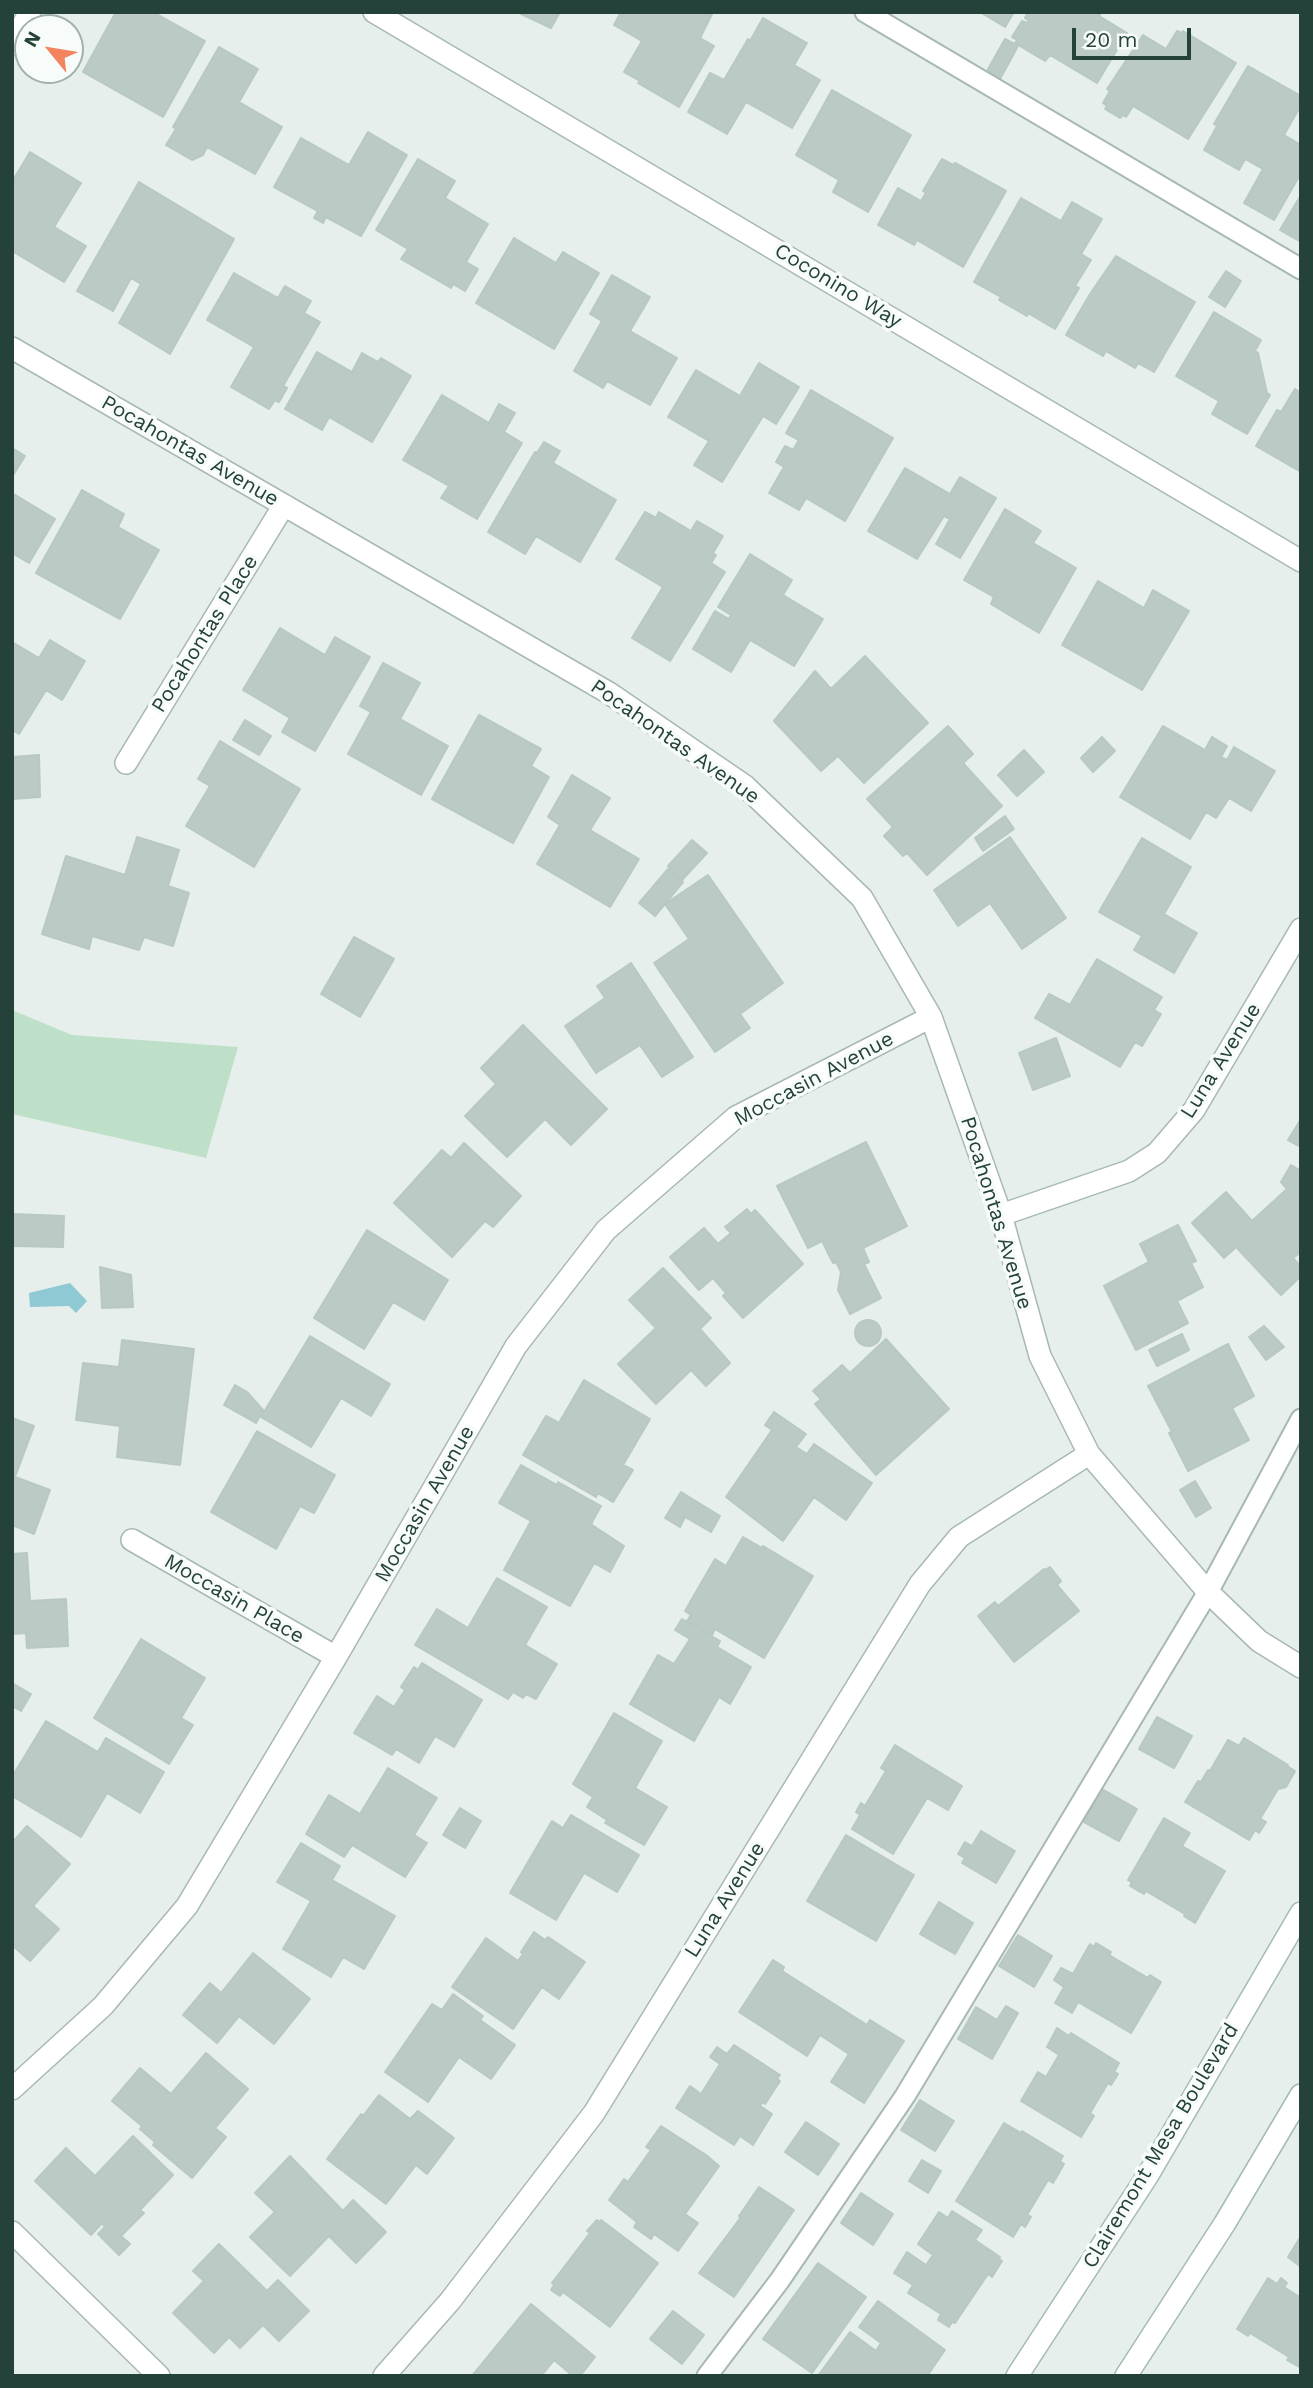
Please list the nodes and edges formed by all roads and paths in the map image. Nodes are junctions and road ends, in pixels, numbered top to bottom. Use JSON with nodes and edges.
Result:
{"nodes":[{"id":1,"x":30,"y":12,"type":"edge"},
{"id":2,"x":374,"y":12,"type":"edge"},
{"id":3,"x":865,"y":12,"type":"edge"},
{"id":4,"x":12,"y":44,"type":"edge"},
{"id":5,"x":1301,"y":269,"type":"edge"},
{"id":6,"x":12,"y":348,"type":"edge"},
{"id":7,"x":284,"y":505,"type":"junction"},
{"id":8,"x":1301,"y":561,"type":"edge"},
{"id":9,"x":126,"y":763,"type":"dead end"},
{"id":10,"x":1301,"y":929,"type":"edge"},
{"id":11,"x":931,"y":1017,"type":"junction"},
{"id":12,"x":1001,"y":1215,"type":"junction"},
{"id":13,"x":1301,"y":1419,"type":"edge"},
{"id":14,"x":1088,"y":1454,"type":"junction"},
{"id":15,"x":132,"y":1539,"type":"dead end"},
{"id":16,"x":1208,"y":1592,"type":"junction"},
{"id":17,"x":336,"y":1657,"type":"junction"},
{"id":18,"x":1301,"y":1667,"type":"edge"},
{"id":19,"x":1301,"y":1913,"type":"edge"},
{"id":20,"x":12,"y":2089,"type":"edge"},
{"id":21,"x":1301,"y":2095,"type":"edge"},
{"id":22,"x":12,"y":2232,"type":"edge"},
{"id":23,"x":159,"y":2376,"type":"edge"},
{"id":24,"x":384,"y":2376,"type":"edge"},
{"id":25,"x":707,"y":2376,"type":"edge"},
{"id":26,"x":1017,"y":2376,"type":"edge"},
{"id":27,"x":1126,"y":2376,"type":"edge"}],
"edges":[{"from":1,"to":4,"type":"street"},
{"from":2,"to":8,"type":"street","name":"Coconino Way"},
{"from":3,"to":5,"type":"lane"},
{"from":6,"to":7,"type":"street","name":"Pocahontas Avenue"},
{"from":7,"to":9,"type":"street","name":"Pocahontas Place"},
{"from":7,"to":11,"type":"street","name":"Pocahontas Avenue"},
{"from":10,"to":12,"type":"street","name":"Luna Avenue"},
{"from":11,"to":12,"type":"street","name":"Pocahontas Avenue"},
{"from":11,"to":17,"type":"street","name":"Moccasin Avenue"},
{"from":12,"to":14,"type":"street","name":"Pocahontas Avenue"},
{"from":13,"to":16,"type":"lane"},
{"from":14,"to":16,"type":"street","name":"Pocahontas Avenue"},
{"from":14,"to":24,"type":"street","name":"Luna Avenue"},
{"from":15,"to":17,"type":"street","name":"Moccasin Place"},
{"from":16,"to":18,"type":"street","name":"Pocahontas Avenue"},
{"from":16,"to":25,"type":"lane"},
{"from":17,"to":20,"type":"street","name":"Moccasin Avenue"},
{"from":19,"to":26,"type":"street","name":"Clairemont Mesa Boulevard"},
{"from":21,"to":27,"type":"street"},
{"from":22,"to":23,"type":"street"}]}
